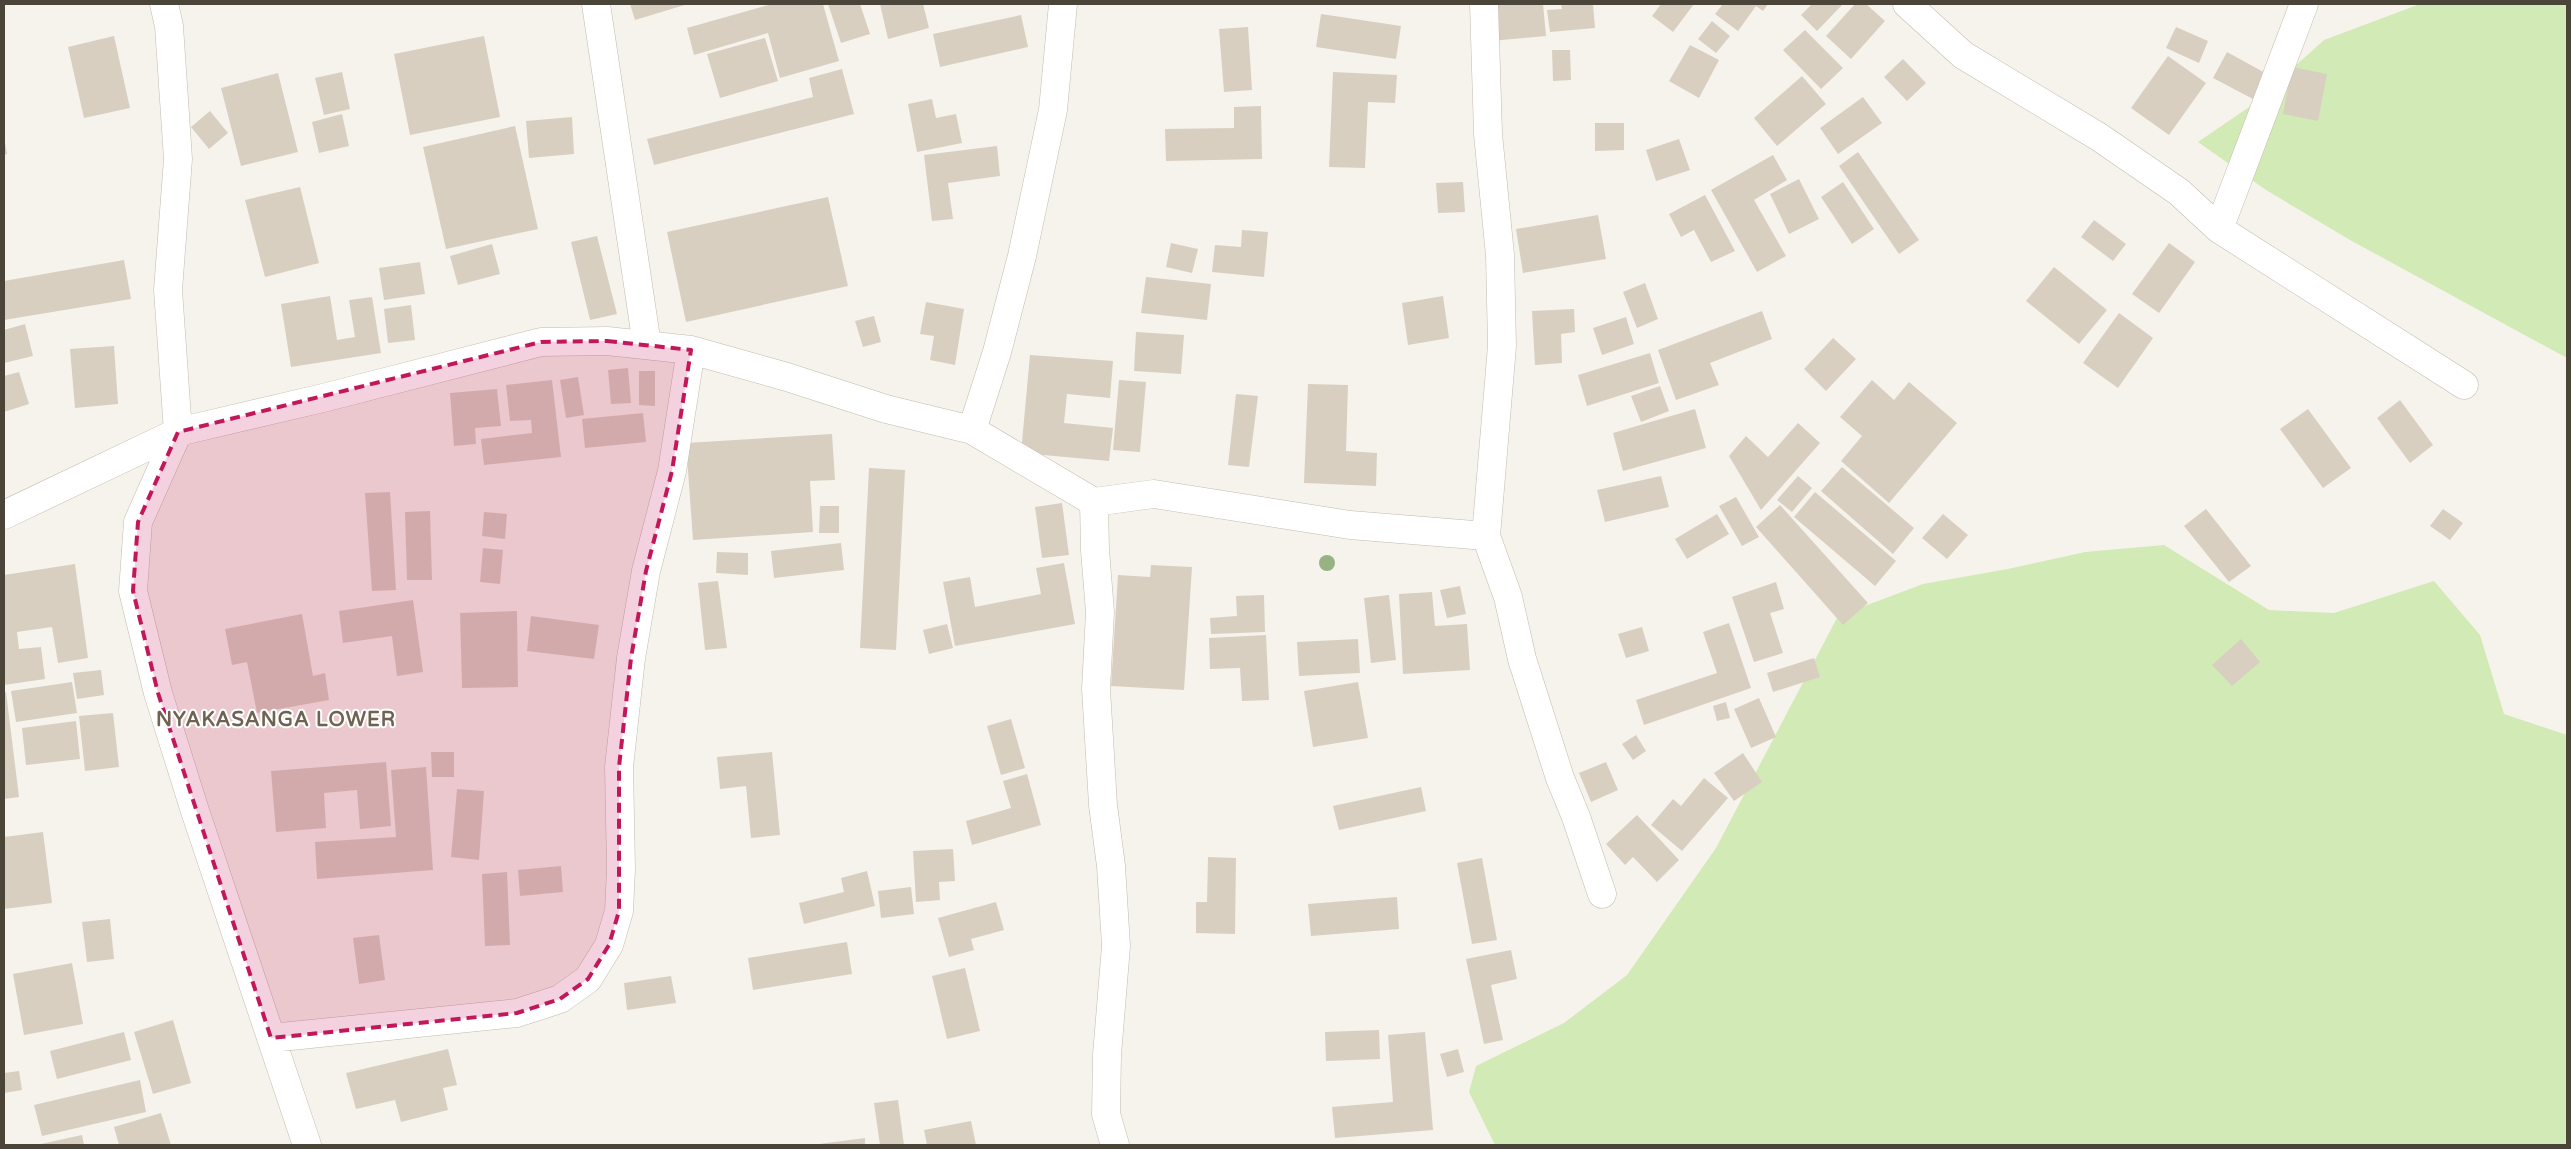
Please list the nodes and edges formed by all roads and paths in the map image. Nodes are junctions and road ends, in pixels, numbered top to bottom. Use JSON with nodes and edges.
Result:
{"nodes":[{"id":1,"x":164,"y":4,"type":"edge"},
{"id":2,"x":596,"y":4,"type":"edge"},
{"id":3,"x":1062,"y":4,"type":"edge"},
{"id":4,"x":1484,"y":4,"type":"edge"},
{"id":5,"x":1907,"y":4,"type":"edge"},
{"id":6,"x":2304,"y":4,"type":"edge"},
{"id":7,"x":2219,"y":229,"type":"junction"},
{"id":8,"x":647,"y":345,"type":"junction"},
{"id":9,"x":691,"y":350,"type":"junction"},
{"id":10,"x":2464,"y":385,"type":"dead end"},
{"id":11,"x":972,"y":430,"type":"junction"},
{"id":12,"x":178,"y":432,"type":"junction"},
{"id":13,"x":1094,"y":502,"type":"junction"},
{"id":14,"x":4,"y":515,"type":"edge"},
{"id":15,"x":1486,"y":536,"type":"junction"},
{"id":16,"x":1602,"y":894,"type":"dead end"},
{"id":17,"x":271,"y":1038,"type":"junction"},
{"id":18,"x":307,"y":1145,"type":"edge"},
{"id":19,"x":1115,"y":1145,"type":"edge"}],
"edges":[{"from":1,"to":12,"type":"street"},
{"from":2,"to":8,"type":"street"},
{"from":3,"to":11,"type":"street"},
{"from":4,"to":15,"type":"street"},
{"from":5,"to":7,"type":"street"},
{"from":6,"to":7,"type":"street"},
{"from":7,"to":10,"type":"street"},
{"from":8,"to":9,"type":"street"},
{"from":8,"to":12,"type":"street"},
{"from":9,"to":11,"type":"street"},
{"from":9,"to":17,"type":"street"},
{"from":11,"to":13,"type":"street"},
{"from":12,"to":14,"type":"street"},
{"from":12,"to":17,"type":"street"},
{"from":13,"to":15,"type":"street"},
{"from":13,"to":19,"type":"street"},
{"from":15,"to":16,"type":"street"},
{"from":17,"to":18,"type":"street"}]}
